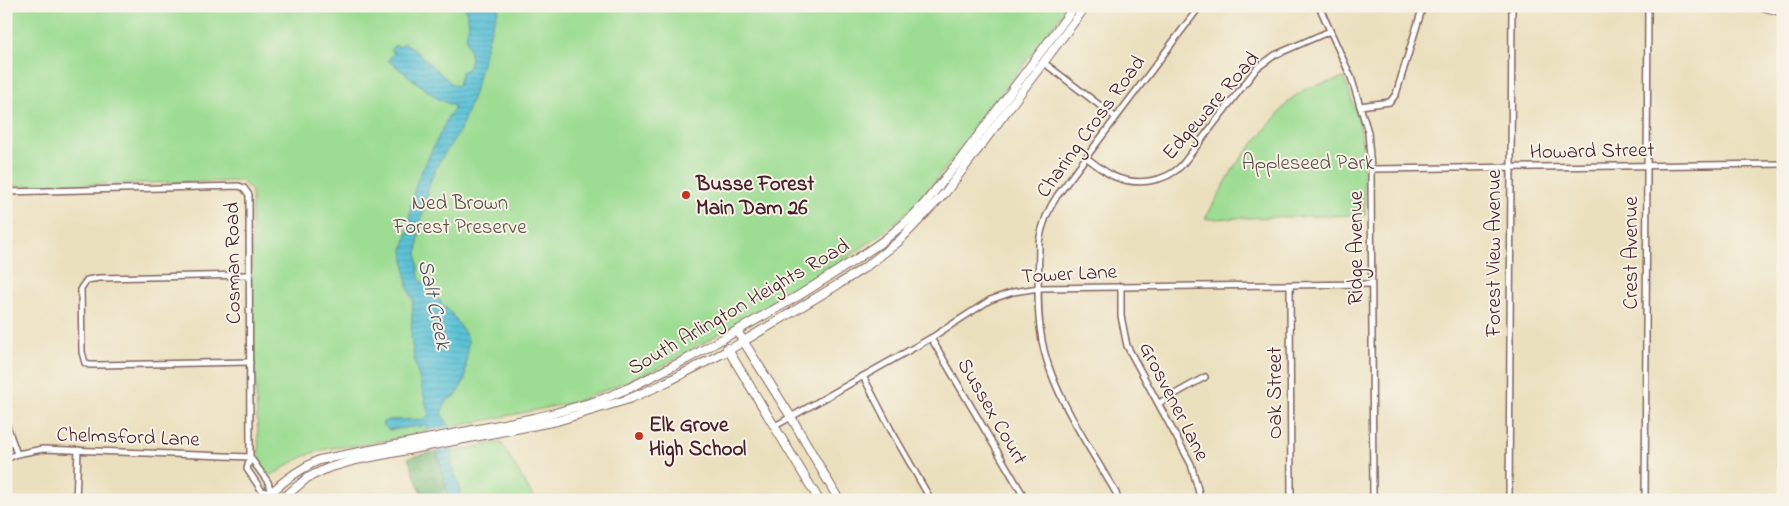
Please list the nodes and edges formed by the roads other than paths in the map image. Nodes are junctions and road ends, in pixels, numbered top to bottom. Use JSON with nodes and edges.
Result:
{"nodes":[{"id":1,"x":1075,"y":6,"type":"edge"},
{"id":2,"x":1086,"y":6,"type":"edge"},
{"id":3,"x":1200,"y":6,"type":"edge"},
{"id":4,"x":1319,"y":6,"type":"edge"},
{"id":5,"x":1423,"y":6,"type":"edge"},
{"id":6,"x":1512,"y":6,"type":"edge"},
{"id":7,"x":1648,"y":6,"type":"edge"},
{"id":8,"x":1761,"y":6,"type":"edge"},
{"id":9,"x":1783,"y":12,"type":"edge"},
{"id":10,"x":1330,"y":32,"type":"junction"},
{"id":11,"x":1043,"y":62,"type":"junction"},
{"id":12,"x":1360,"y":106,"type":"junction"},
{"id":13,"x":1115,"y":117,"type":"junction"},
{"id":14,"x":1086,"y":158,"type":"junction"},
{"id":15,"x":1783,"y":164,"type":"edge"},
{"id":16,"x":1646,"y":166,"type":"junction"},
{"id":17,"x":1510,"y":168,"type":"junction"},
{"id":18,"x":1371,"y":169,"type":"junction"},
{"id":19,"x":6,"y":192,"type":"edge"},
{"id":20,"x":249,"y":275,"type":"junction"},
{"id":21,"x":1371,"y":284,"type":"junction"},
{"id":22,"x":1121,"y":286,"type":"junction"},
{"id":23,"x":1290,"y":286,"type":"junction"},
{"id":24,"x":1039,"y":288,"type":"junction"},
{"id":25,"x":737,"y":331,"type":"junction"},
{"id":26,"x":931,"y":338,"type":"junction"},
{"id":27,"x":722,"y":340,"type":"junction"},
{"id":28,"x":744,"y":341,"type":"junction"},
{"id":29,"x":729,"y":350,"type":"junction"},
{"id":30,"x":250,"y":362,"type":"junction"},
{"id":31,"x":863,"y":376,"type":"junction"},
{"id":32,"x":1205,"y":376,"type":"dead end"},
{"id":33,"x":1783,"y":400,"type":"edge"},
{"id":34,"x":1159,"y":403,"type":"junction"},
{"id":35,"x":792,"y":417,"type":"junction"},
{"id":36,"x":6,"y":423,"type":"edge"},
{"id":37,"x":775,"y":426,"type":"junction"},
{"id":38,"x":459,"y":436,"type":"junction"},
{"id":39,"x":423,"y":443,"type":"junction"},
{"id":40,"x":78,"y":450,"type":"junction"},
{"id":41,"x":17,"y":454,"type":"junction"},
{"id":42,"x":250,"y":457,"type":"junction"},
{"id":43,"x":6,"y":459,"type":"edge"},
{"id":44,"x":271,"y":493,"type":"junction"},
{"id":45,"x":76,"y":500,"type":"edge"},
{"id":46,"x":265,"y":500,"type":"edge"},
{"id":47,"x":281,"y":500,"type":"edge"},
{"id":48,"x":819,"y":500,"type":"edge"},
{"id":49,"x":839,"y":500,"type":"edge"},
{"id":50,"x":932,"y":500,"type":"edge"},
{"id":51,"x":1026,"y":500,"type":"edge"},
{"id":52,"x":1118,"y":500,"type":"edge"},
{"id":53,"x":1201,"y":500,"type":"edge"},
{"id":54,"x":1291,"y":500,"type":"edge"},
{"id":55,"x":1373,"y":500,"type":"edge"},
{"id":56,"x":1509,"y":500,"type":"edge"},
{"id":57,"x":1645,"y":500,"type":"edge"},
{"id":58,"x":1782,"y":500,"type":"edge"}],
"edges":[{"from":1,"to":25,"type":"main road","name":"South Arlington Heights Road"},
{"from":2,"to":11,"type":"main road","name":"South Arlington Heights Road"},
{"from":3,"to":13,"type":"street","name":"Charing Cross Road"},
{"from":4,"to":10,"type":"street","name":"Ridge Avenue"},
{"from":5,"to":12,"type":"street"},
{"from":6,"to":17,"type":"street","name":"Forest View Avenue"},
{"from":7,"to":16,"type":"street","name":"Crest Avenue"},
{"from":8,"to":9,"type":"main road"},
{"from":10,"to":12,"type":"street","name":"Ridge Avenue"},
{"from":10,"to":14,"type":"street","name":"Edgeware Road"},
{"from":11,"to":13,"type":"street"},
{"from":11,"to":28,"type":"main road","name":"South Arlington Heights Road"},
{"from":12,"to":18,"type":"street","name":"Ridge Avenue"},
{"from":13,"to":14,"type":"street","name":"Charing Cross Road"},
{"from":14,"to":24,"type":"street","name":"Charing Cross Road"},
{"from":15,"to":16,"type":"street","name":"Howard Street"},
{"from":16,"to":17,"type":"street","name":"Howard Street"},
{"from":16,"to":57,"type":"street","name":"Crest Avenue"},
{"from":17,"to":18,"type":"street","name":"Howard Street"},
{"from":17,"to":56,"type":"street","name":"Forest View Avenue"},
{"from":18,"to":21,"type":"street","name":"Ridge Avenue"},
{"from":19,"to":20,"type":"street","name":"Cosman Road"},
{"from":20,"to":30,"type":"street","name":"Cosman Road"},
{"from":20,"to":30,"type":"street"},
{"from":21,"to":23,"type":"street","name":"Tower Lane"},
{"from":21,"to":55,"type":"street","name":"Ridge Avenue"},
{"from":22,"to":23,"type":"street","name":"Tower Lane"},
{"from":22,"to":24,"type":"street","name":"Tower Lane"},
{"from":22,"to":34,"type":"street","name":"Grosvener Lane"},
{"from":23,"to":54,"type":"street","name":"Oak Street"},
{"from":24,"to":26,"type":"street","name":"Tower Lane"},
{"from":24,"to":52,"type":"street","name":"Charing Cross Road"},
{"from":25,"to":27,"type":"main road","name":"South Arlington Heights Road"},
{"from":25,"to":28,"type":"main road"},
{"from":26,"to":31,"type":"street","name":"Tower Lane"},
{"from":26,"to":51,"type":"street","name":"Sussex Court"},
{"from":27,"to":29,"type":"main road"},
{"from":27,"to":38,"type":"main road","name":"South Arlington Heights Road"},
{"from":28,"to":29,"type":"main road","name":"South Arlington Heights Road"},
{"from":28,"to":35,"type":"main road"},
{"from":29,"to":37,"type":"main road"},
{"from":29,"to":38,"type":"main road","name":"South Arlington Heights Road"},
{"from":30,"to":42,"type":"street","name":"Cosman Road"},
{"from":31,"to":35,"type":"street","name":"Tower Lane"},
{"from":31,"to":50,"type":"street"},
{"from":32,"to":34,"type":"street"},
{"from":33,"to":58,"type":"street"},
{"from":34,"to":53,"type":"street","name":"Grosvener Lane"},
{"from":35,"to":37,"type":"street","name":"Tower Lane"},
{"from":35,"to":49,"type":"main road"},
{"from":36,"to":41,"type":"street"},
{"from":37,"to":48,"type":"main road"},
{"from":38,"to":39,"type":"main road","name":"South Arlington Heights Road"},
{"from":39,"to":44,"type":"main road","name":"South Arlington Heights Road"},
{"from":39,"to":47,"type":"main road","name":"South Arlington Heights Road"},
{"from":40,"to":41,"type":"street","name":"Chelmsford Lane"},
{"from":40,"to":42,"type":"street","name":"Chelmsford Lane"},
{"from":40,"to":45,"type":"street"},
{"from":41,"to":43,"type":"street","name":"Chelmsford Lane"},
{"from":42,"to":44,"type":"street"},
{"from":42,"to":44,"type":"street","name":"Cosman Road"},
{"from":44,"to":46,"type":"main road","name":"South Arlington Heights Road"},
{"from":44,"to":47,"type":"street","name":"Cosman Road"}]}
